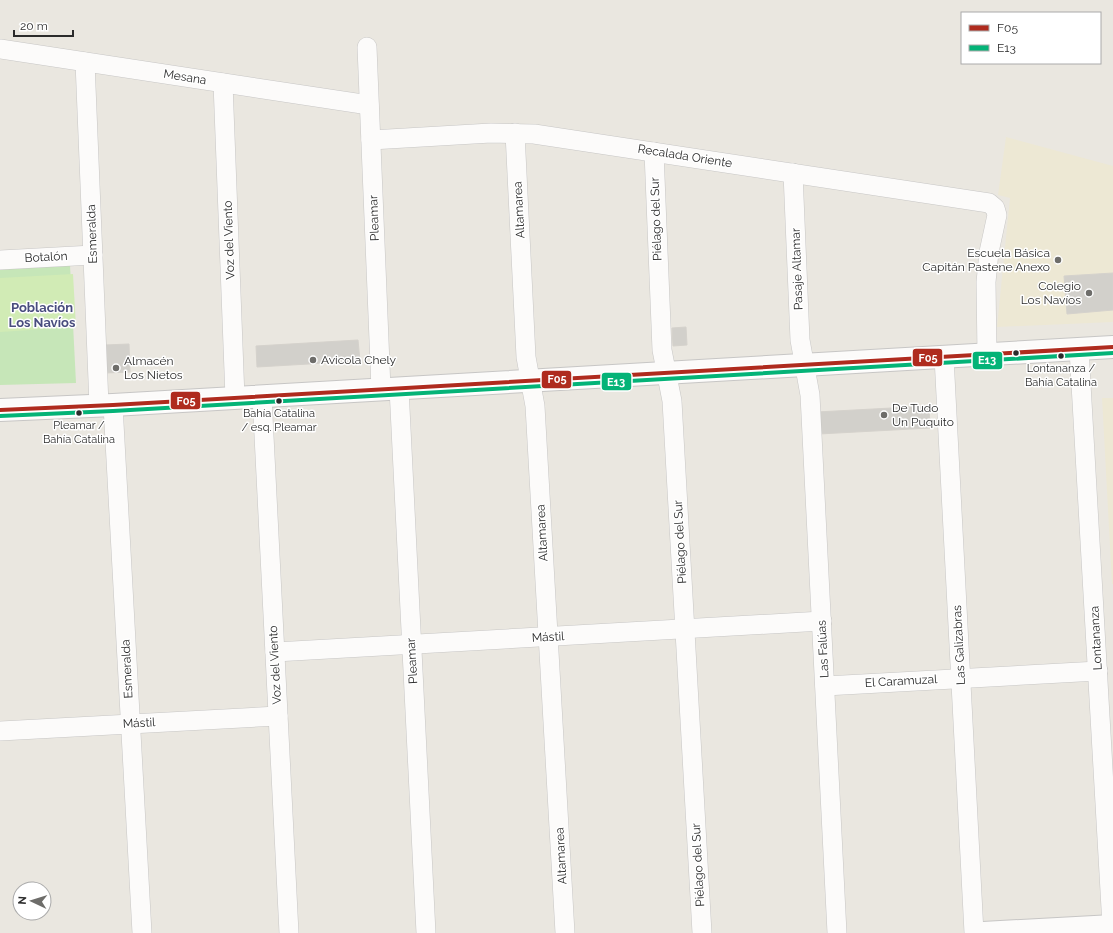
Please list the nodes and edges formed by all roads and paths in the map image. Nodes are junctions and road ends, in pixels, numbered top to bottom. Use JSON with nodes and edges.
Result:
{"nodes":[{"id":1,"x":367,"y":47,"type":"dead end"},
{"id":2,"x":0,"y":49,"type":"edge"},
{"id":3,"x":85,"y":62,"type":"junction"},
{"id":4,"x":223,"y":83,"type":"junction"},
{"id":5,"x":369,"y":105,"type":"junction"},
{"id":6,"x":515,"y":133,"type":"junction"},
{"id":7,"x":371,"y":140,"type":"junction"},
{"id":8,"x":654,"y":152,"type":"junction"},
{"id":9,"x":793,"y":173,"type":"junction"},
{"id":10,"x":92,"y":255,"type":"junction"},
{"id":11,"x":0,"y":260,"type":"edge"},
{"id":12,"x":1113,"y":348,"type":"edge"},
{"id":13,"x":1080,"y":350,"type":"junction"},
{"id":14,"x":987,"y":355,"type":"junction"},
{"id":15,"x":944,"y":357,"type":"junction"},
{"id":16,"x":804,"y":365,"type":"junction"},
{"id":17,"x":666,"y":373,"type":"junction"},
{"id":18,"x":531,"y":381,"type":"junction"},
{"id":19,"x":390,"y":389,"type":"junction"},
{"id":20,"x":262,"y":396,"type":"junction"},
{"id":21,"x":235,"y":398,"type":"junction"},
{"id":22,"x":106,"y":405,"type":"junction"},
{"id":23,"x":0,"y":410,"type":"edge"},
{"id":24,"x":822,"y":621,"type":"junction"},
{"id":25,"x":685,"y":629,"type":"junction"},
{"id":26,"x":548,"y":637,"type":"junction"},
{"id":27,"x":411,"y":644,"type":"junction"},
{"id":28,"x":275,"y":652,"type":"junction"},
{"id":29,"x":1098,"y":671,"type":"junction"},
{"id":30,"x":961,"y":678,"type":"junction"},
{"id":31,"x":825,"y":686,"type":"junction"},
{"id":32,"x":278,"y":716,"type":"junction"},
{"id":33,"x":130,"y":724,"type":"junction"},
{"id":34,"x":0,"y":731,"type":"edge"},
{"id":35,"x":1112,"y":926,"type":"edge"},
{"id":36,"x":142,"y":933,"type":"edge"},
{"id":37,"x":289,"y":933,"type":"edge"},
{"id":38,"x":426,"y":933,"type":"edge"},
{"id":39,"x":565,"y":933,"type":"edge"},
{"id":40,"x":702,"y":933,"type":"edge"},
{"id":41,"x":837,"y":933,"type":"edge"},
{"id":42,"x":974,"y":933,"type":"edge"},
{"id":43,"x":983,"y":933,"type":"edge"}],
"edges":[{"from":1,"to":5,"type":"street","name":"Pleamar"},
{"from":2,"to":3,"type":"street","name":"Mesana"},
{"from":3,"to":4,"type":"street","name":"Mesana"},
{"from":3,"to":10,"type":"street","name":"Esmeralda"},
{"from":4,"to":5,"type":"street","name":"Mesana"},
{"from":4,"to":21,"type":"street","name":"Voz del Viento"},
{"from":5,"to":7,"type":"street","name":"Pleamar"},
{"from":6,"to":7,"type":"street","name":"Recalada Oriente"},
{"from":6,"to":8,"type":"street","name":"Recalada Oriente"},
{"from":6,"to":18,"type":"street","name":"Altamarea"},
{"from":7,"to":19,"type":"street","name":"Pleamar"},
{"from":8,"to":9,"type":"street","name":"Recalada Oriente"},
{"from":8,"to":17,"type":"street","name":"Piélago del Sur"},
{"from":9,"to":14,"type":"street","name":"Recalada Oriente"},
{"from":9,"to":16,"type":"street","name":"Pasaje Altamar"},
{"from":10,"to":11,"type":"street","name":"Botalón"},
{"from":10,"to":22,"type":"street","name":"Esmeralda"},
{"from":12,"to":13,"type":"street"},
{"from":13,"to":14,"type":"street"},
{"from":13,"to":29,"type":"street","name":"Lontananza"},
{"from":14,"to":15,"type":"street"},
{"from":15,"to":16,"type":"street"},
{"from":15,"to":30,"type":"street","name":"Las Galizabras"},
{"from":16,"to":17,"type":"street"},
{"from":16,"to":24,"type":"street","name":"Las Falúas"},
{"from":17,"to":18,"type":"street"},
{"from":17,"to":25,"type":"street","name":"Piélago del Sur"},
{"from":18,"to":19,"type":"street"},
{"from":18,"to":26,"type":"street","name":"Altamarea"},
{"from":19,"to":20,"type":"street"},
{"from":19,"to":27,"type":"street","name":"Pleamar"},
{"from":20,"to":21,"type":"street"},
{"from":20,"to":28,"type":"street","name":"Voz del Viento"},
{"from":21,"to":22,"type":"street"},
{"from":22,"to":23,"type":"street"},
{"from":22,"to":33,"type":"street","name":"Esmeralda"},
{"from":24,"to":25,"type":"street","name":"Mástil"},
{"from":24,"to":31,"type":"street","name":"Las Falúas"},
{"from":25,"to":26,"type":"street","name":"Mástil"},
{"from":25,"to":40,"type":"street","name":"Piélago del Sur"},
{"from":26,"to":27,"type":"street","name":"Mástil"},
{"from":26,"to":39,"type":"street","name":"Altamarea"},
{"from":27,"to":28,"type":"street","name":"Mástil"},
{"from":27,"to":38,"type":"street","name":"Pleamar"},
{"from":28,"to":32,"type":"street","name":"Voz del Viento"},
{"from":29,"to":30,"type":"street","name":"El Caramuzal"},
{"from":29,"to":35,"type":"street","name":"Lontananza"},
{"from":30,"to":31,"type":"street","name":"El Caramuzal"},
{"from":30,"to":42,"type":"street","name":"Las Galizabras"},
{"from":31,"to":41,"type":"street","name":"Las Falúas"},
{"from":32,"to":33,"type":"street","name":"Mástil"},
{"from":32,"to":37,"type":"street","name":"Voz del Viento"},
{"from":33,"to":34,"type":"street","name":"Mástil"},
{"from":33,"to":36,"type":"street","name":"Esmeralda"},
{"from":35,"to":43,"type":"street"}]}
